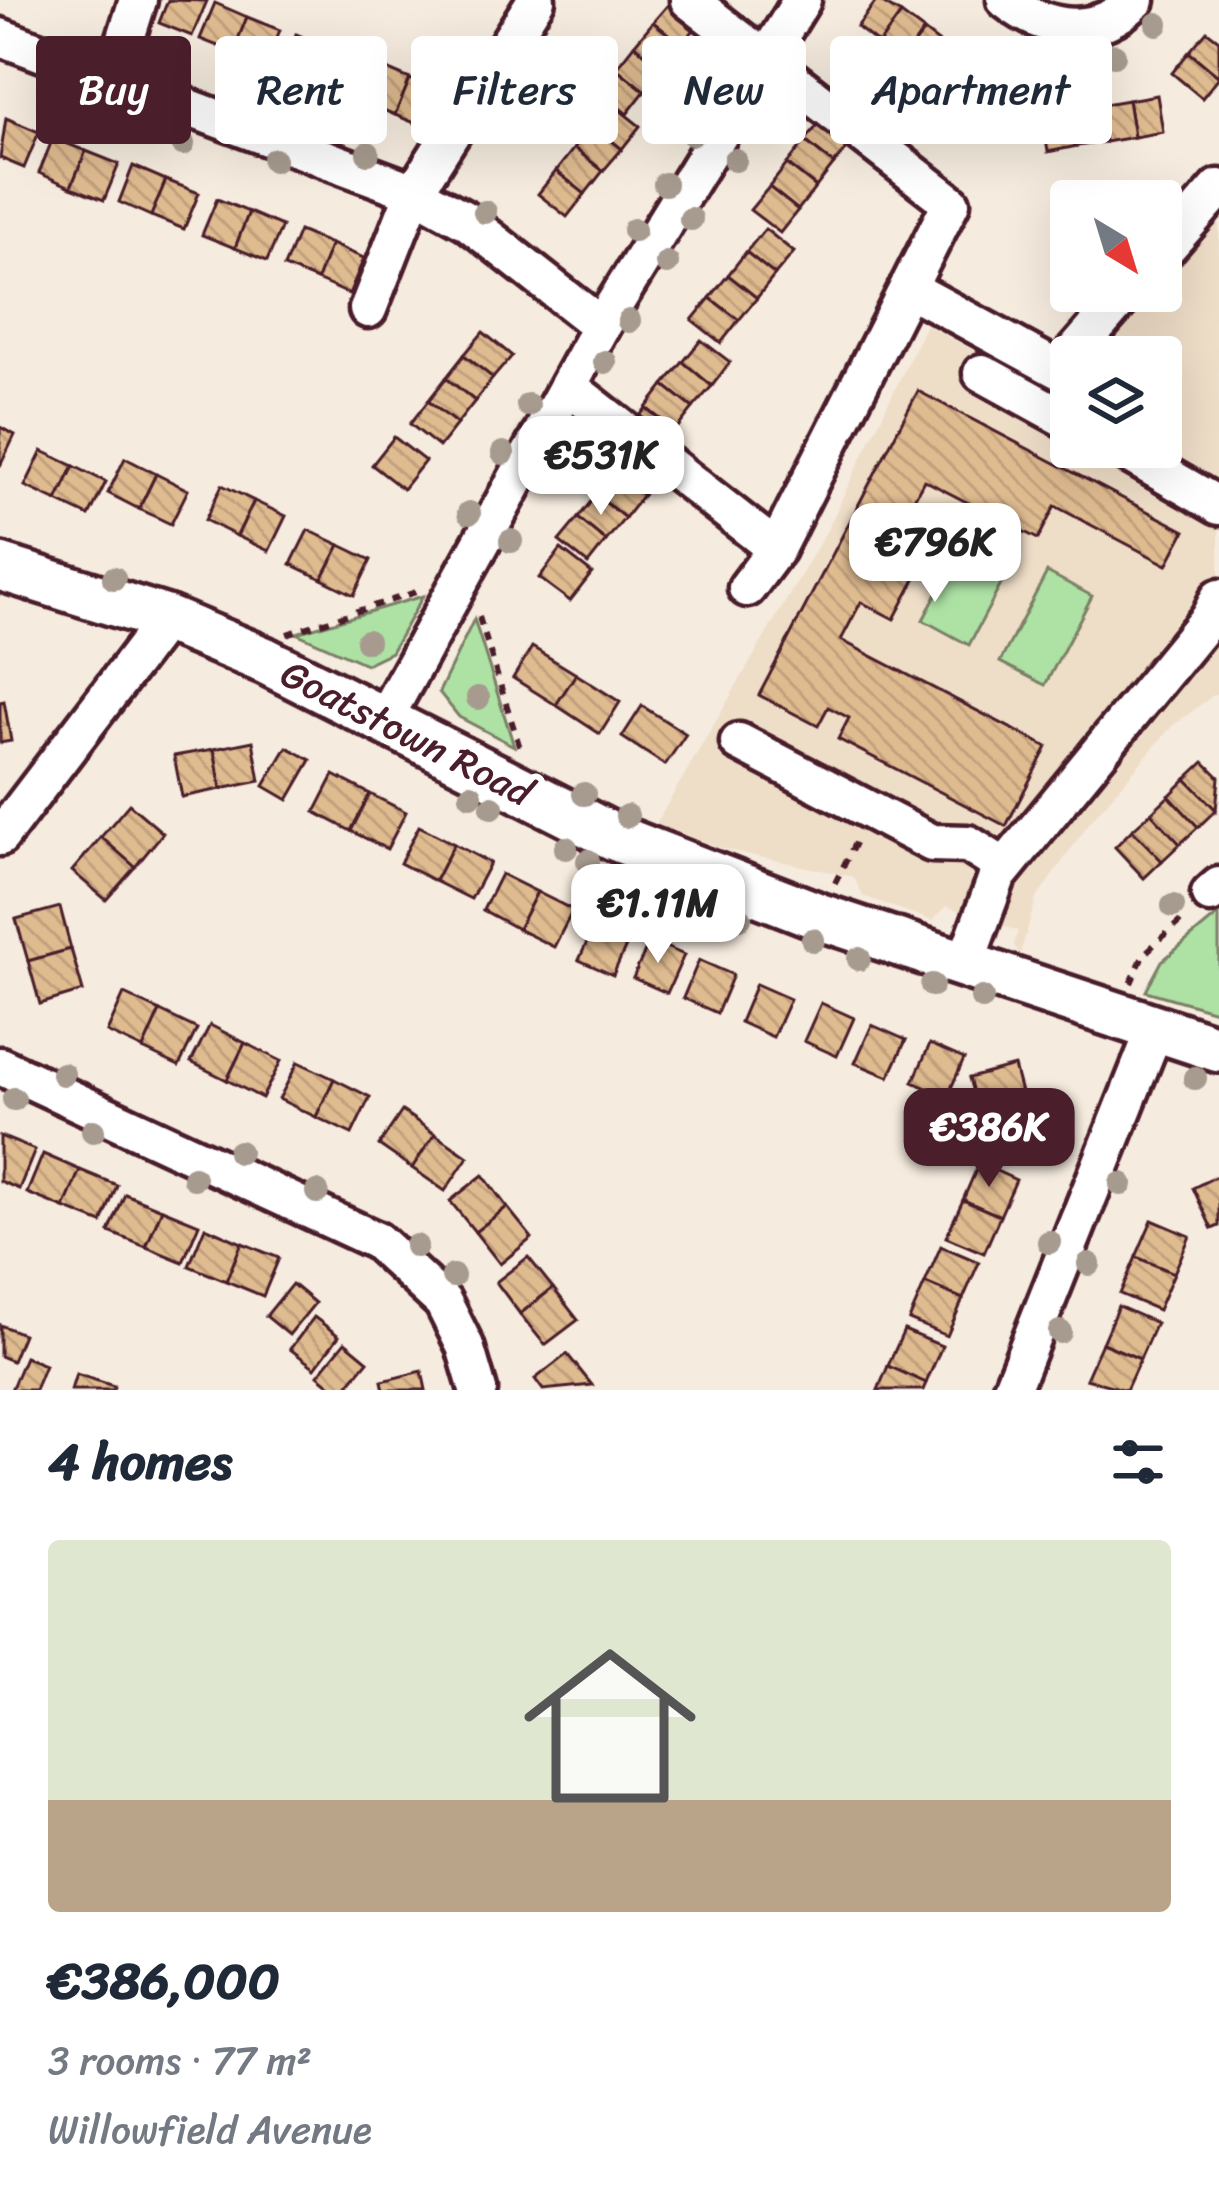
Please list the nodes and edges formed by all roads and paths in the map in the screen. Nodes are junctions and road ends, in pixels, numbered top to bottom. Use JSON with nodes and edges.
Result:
{"nodes":[{"id":1,"x":138,"y":0,"type":"edge"},
{"id":2,"x":536,"y":0,"type":"edge"},
{"id":3,"x":688,"y":0,"type":"edge"},
{"id":4,"x":802,"y":0,"type":"edge"},
{"id":5,"x":1006,"y":0,"type":"edge"},
{"id":6,"x":1136,"y":0,"type":"edge"},
{"id":7,"x":127,"y":36,"type":"edge"},
{"id":8,"x":735,"y":36,"type":"edge"},
{"id":9,"x":781,"y":36,"type":"edge"},
{"id":10,"x":0,"y":37,"type":"edge"},
{"id":11,"x":36,"y":49,"type":"edge"},
{"id":12,"x":806,"y":91,"type":"edge"},
{"id":13,"x":191,"y":106,"type":"edge"},
{"id":14,"x":715,"y":144,"type":"edge"},
{"id":15,"x":1219,"y":188,"type":"edge"},
{"id":16,"x":414,"y":192,"type":"junction"},
{"id":17,"x":1182,"y":230,"type":"edge"},
{"id":18,"x":908,"y":288,"type":"junction"},
{"id":19,"x":368,"y":310,"type":"dead end"},
{"id":20,"x":1110,"y":312,"type":"edge"},
{"id":21,"x":601,"y":326,"type":"junction"},
{"id":22,"x":982,"y":373,"type":"dead end"},
{"id":23,"x":569,"y":387,"type":"junction"},
{"id":24,"x":1050,"y":410,"type":"edge"},
{"id":25,"x":1153,"y":468,"type":"edge"},
{"id":26,"x":1219,"y":506,"type":"edge"},
{"id":27,"x":776,"y":549,"type":"junction"},
{"id":28,"x":0,"y":567,"type":"edge"},
{"id":29,"x":747,"y":587,"type":"dead end"},
{"id":30,"x":419,"y":591,"type":"dead end"},
{"id":31,"x":1219,"y":598,"type":"edge"},
{"id":32,"x":478,"y":614,"type":"dead end"},
{"id":33,"x":166,"y":619,"type":"junction"},
{"id":34,"x":273,"y":664,"type":"junction"},
{"id":35,"x":384,"y":719,"type":"junction"},
{"id":36,"x":740,"y":742,"type":"dead end"},
{"id":37,"x":520,"y":750,"type":"dead end"},
{"id":38,"x":872,"y":811,"type":"junction"},
{"id":39,"x":0,"y":838,"type":"edge"},
{"id":40,"x":1004,"y":867,"type":"junction"},
{"id":41,"x":1215,"y":890,"type":"edge"},
{"id":42,"x":818,"y":916,"type":"junction"},
{"id":43,"x":965,"y":964,"type":"junction"},
{"id":44,"x":1137,"y":1021,"type":"junction"},
{"id":45,"x":1219,"y":1049,"type":"edge"},
{"id":46,"x":0,"y":1066,"type":"edge"},
{"id":47,"x":478,"y":1390,"type":"edge"},
{"id":48,"x":1011,"y":1390,"type":"edge"}],
"edges":[{"from":1,"to":7,"type":"street"},
{"from":2,"to":16,"type":"street"},
{"from":3,"to":8,"type":"street"},
{"from":4,"to":9,"type":"street"},
{"from":5,"to":6,"type":"street"},
{"from":10,"to":11,"type":"street"},
{"from":12,"to":18,"type":"street"},
{"from":13,"to":16,"type":"street"},
{"from":14,"to":21,"type":"street"},
{"from":15,"to":17,"type":"street"},
{"from":16,"to":19,"type":"street"},
{"from":16,"to":21,"type":"street"},
{"from":18,"to":20,"type":"street"},
{"from":18,"to":27,"type":"street"},
{"from":21,"to":23,"type":"street"},
{"from":22,"to":24,"type":"street"},
{"from":23,"to":27,"type":"street"},
{"from":23,"to":35,"type":"street"},
{"from":25,"to":26,"type":"street"},
{"from":27,"to":29,"type":"street"},
{"from":28,"to":33,"type":"main road","name":"Goatstown Road"},
{"from":30,"to":34,"type":"path"},
{"from":31,"to":40,"type":"street"},
{"from":32,"to":37,"type":"path"},
{"from":33,"to":34,"type":"main road","name":"Goatstown Road"},
{"from":33,"to":39,"type":"street"},
{"from":34,"to":35,"type":"main road","name":"Goatstown Road"},
{"from":35,"to":42,"type":"main road","name":"Goatstown Road"},
{"from":36,"to":38,"type":"street"},
{"from":38,"to":40,"type":"street"},
{"from":38,"to":42,"type":"path"},
{"from":40,"to":43,"type":"street"},
{"from":41,"to":44,"type":"path"},
{"from":42,"to":43,"type":"main road","name":"Goatstown Road"},
{"from":43,"to":44,"type":"main road","name":"Goatstown Road"},
{"from":44,"to":45,"type":"main road","name":"Goatstown Road"},
{"from":44,"to":48,"type":"street"},
{"from":46,"to":47,"type":"street"}]}
